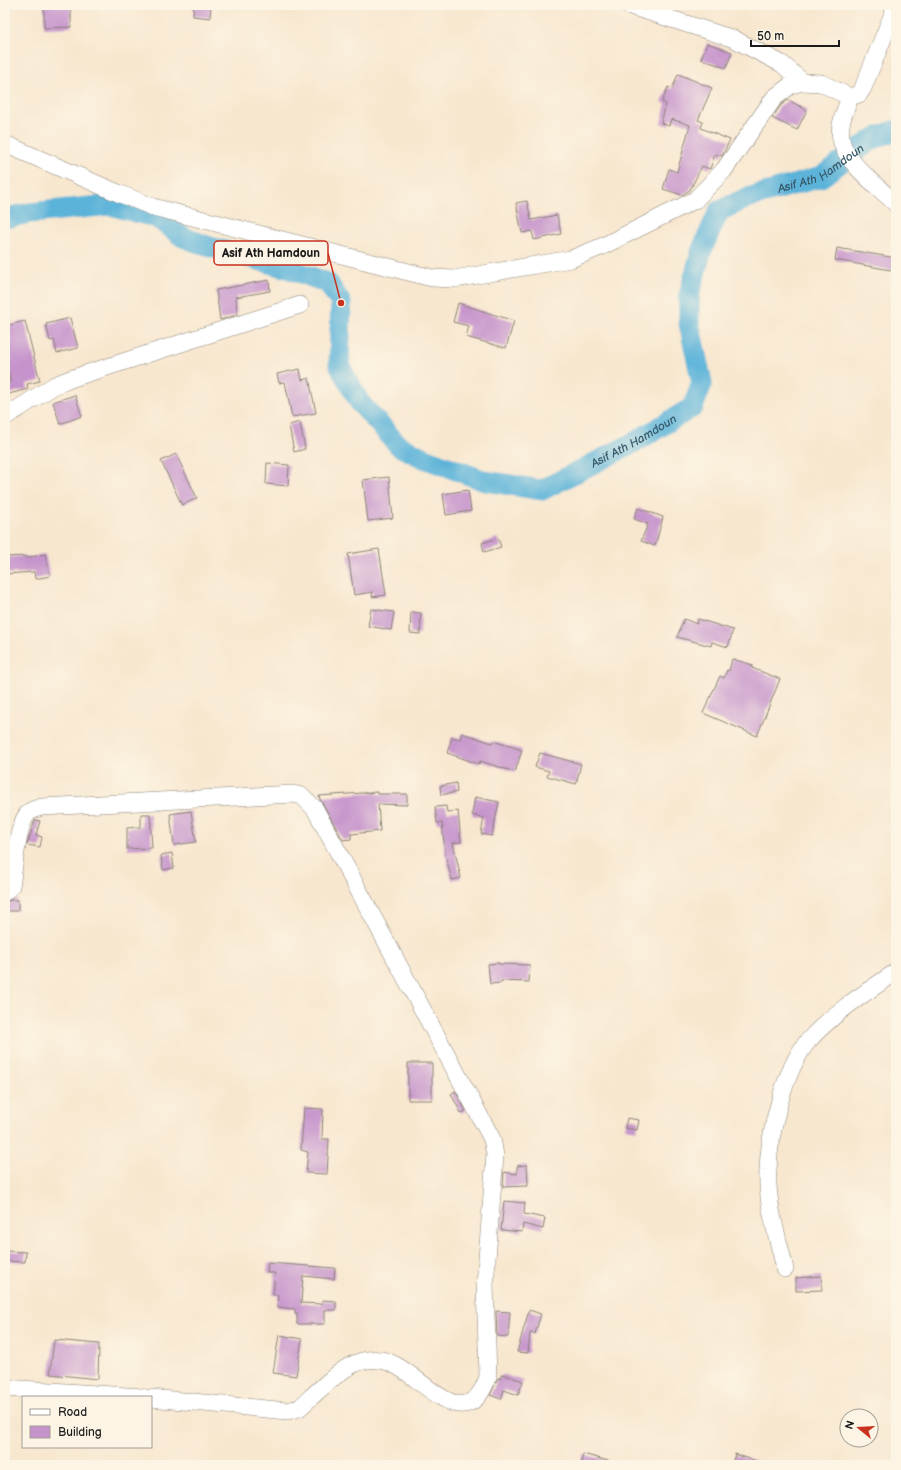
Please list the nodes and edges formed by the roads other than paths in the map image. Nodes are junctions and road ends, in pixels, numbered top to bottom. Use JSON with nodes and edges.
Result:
{"nodes":[{"id":1,"x":627,"y":5,"type":"edge"},
{"id":2,"x":896,"y":6,"type":"edge"},
{"id":3,"x":803,"y":82,"type":"junction"},
{"id":4,"x":850,"y":97,"type":"junction"},
{"id":5,"x":5,"y":144,"type":"edge"},
{"id":6,"x":896,"y":204,"type":"edge"},
{"id":7,"x":300,"y":305,"type":"dead end"},
{"id":8,"x":5,"y":417,"type":"edge"},
{"id":9,"x":5,"y":892,"type":"edge"},
{"id":10,"x":896,"y":972,"type":"edge"},
{"id":11,"x":785,"y":1269,"type":"dead end"},
{"id":12,"x":5,"y":1388,"type":"edge"},
{"id":13,"x":127,"y":1396,"type":"edge"},
{"id":14,"x":152,"y":1398,"type":"edge"}],
"edges":[{"from":1,"to":3,"type":"street"},
{"from":2,"to":4,"type":"street"},
{"from":3,"to":4,"type":"street"},
{"from":3,"to":5,"type":"street"},
{"from":4,"to":6,"type":"street"},
{"from":7,"to":8,"type":"street"},
{"from":9,"to":14,"type":"street"},
{"from":10,"to":11,"type":"street"},
{"from":12,"to":13,"type":"street"}]}
